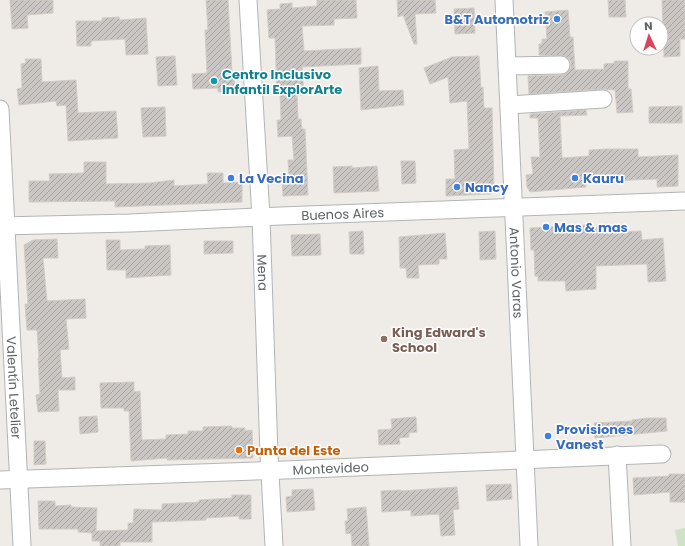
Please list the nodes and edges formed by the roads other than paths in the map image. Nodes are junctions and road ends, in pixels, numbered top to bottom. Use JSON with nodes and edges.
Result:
{"nodes":[{"id":1,"x":248,"y":0,"type":"edge"},
{"id":2,"x":504,"y":0,"type":"edge"},
{"id":3,"x":561,"y":65,"type":"dead end"},
{"id":4,"x":507,"y":66,"type":"junction"},
{"id":5,"x":603,"y":99,"type":"dead end"},
{"id":6,"x":509,"y":105,"type":"junction"},
{"id":7,"x":0,"y":108,"type":"edge"},
{"id":8,"x":685,"y":201,"type":"edge"},
{"id":9,"x":514,"y":207,"type":"junction"},
{"id":10,"x":261,"y":217,"type":"junction"},
{"id":11,"x":3,"y":226,"type":"edge"},
{"id":12,"x":662,"y":454,"type":"dead end"},
{"id":13,"x":617,"y":455,"type":"junction"},
{"id":14,"x":526,"y":459,"type":"junction"},
{"id":15,"x":270,"y":471,"type":"junction"},
{"id":16,"x":0,"y":480,"type":"edge"},
{"id":17,"x":18,"y":480,"type":"junction"},
{"id":18,"x":22,"y":546,"type":"edge"},
{"id":19,"x":274,"y":546,"type":"edge"},
{"id":20,"x":529,"y":546,"type":"edge"},
{"id":21,"x":622,"y":546,"type":"edge"}],
"edges":[{"from":1,"to":10,"type":"street","name":"Mena"},
{"from":2,"to":4,"type":"street","name":"Antonio Varas"},
{"from":3,"to":4,"type":"street"},
{"from":4,"to":6,"type":"street","name":"Antonio Varas"},
{"from":5,"to":6,"type":"street"},
{"from":6,"to":9,"type":"street","name":"Antonio Varas"},
{"from":7,"to":11,"type":"street","name":"Valentín Letelier"},
{"from":8,"to":9,"type":"street","name":"Buenos Aires"},
{"from":9,"to":10,"type":"street","name":"Buenos Aires"},
{"from":9,"to":14,"type":"street","name":"Antonio Varas"},
{"from":10,"to":11,"type":"street","name":"Buenos Aires"},
{"from":10,"to":15,"type":"street","name":"Mena"},
{"from":11,"to":17,"type":"street","name":"Valentín Letelier"},
{"from":12,"to":13,"type":"street","name":"Montevideo"},
{"from":13,"to":14,"type":"street","name":"Montevideo"},
{"from":13,"to":21,"type":"street"},
{"from":14,"to":15,"type":"street","name":"Montevideo"},
{"from":14,"to":20,"type":"street","name":"Antonio Varas"},
{"from":15,"to":17,"type":"street","name":"Montevideo"},
{"from":15,"to":19,"type":"street","name":"Mena"},
{"from":16,"to":17,"type":"street","name":"Montevideo"},
{"from":17,"to":18,"type":"street","name":"Valentín Letelier"}]}
